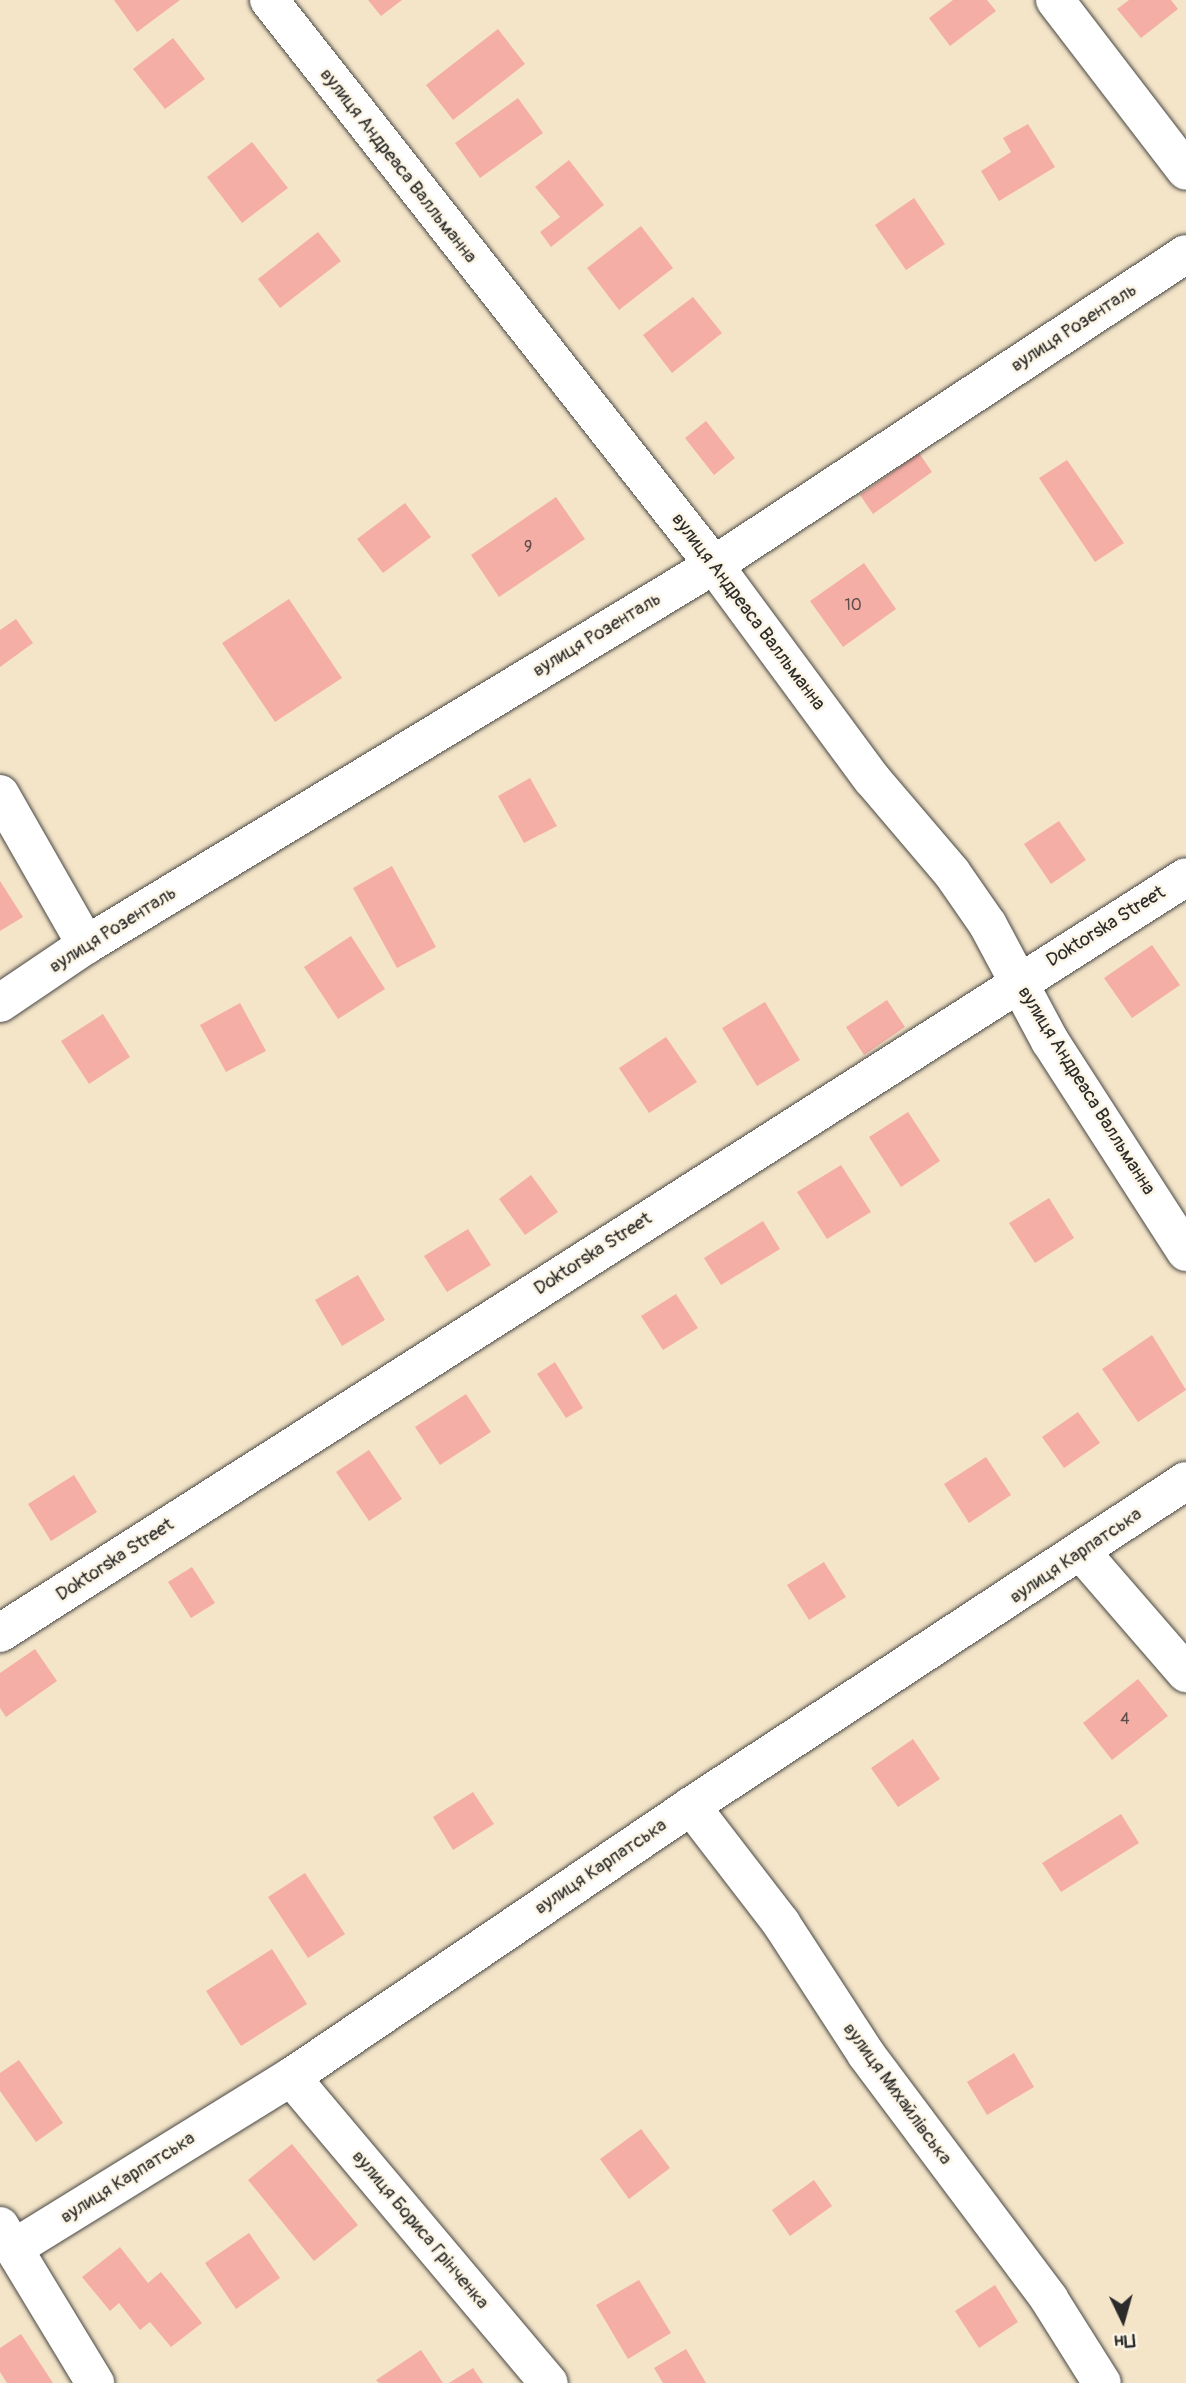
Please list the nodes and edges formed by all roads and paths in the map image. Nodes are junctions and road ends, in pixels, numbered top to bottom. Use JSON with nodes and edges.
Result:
{"nodes":[{"id":1,"x":269,"y":0,"type":"edge"},
{"id":2,"x":1055,"y":0,"type":"edge"},
{"id":3,"x":1186,"y":171,"type":"edge"},
{"id":4,"x":1186,"y":254,"type":"edge"},
{"id":5,"x":714,"y":565,"type":"junction"},
{"id":6,"x":0,"y":794,"type":"edge"},
{"id":7,"x":1186,"y":877,"type":"edge"},
{"id":8,"x":86,"y":945,"type":"junction"},
{"id":9,"x":1019,"y":982,"type":"junction"},
{"id":10,"x":0,"y":1003,"type":"edge"},
{"id":11,"x":1186,"y":1252,"type":"edge"},
{"id":12,"x":1186,"y":1481,"type":"edge"},
{"id":13,"x":1082,"y":1553,"type":"junction"},
{"id":14,"x":0,"y":1633,"type":"edge"},
{"id":15,"x":1186,"y":1673,"type":"edge"},
{"id":16,"x":691,"y":1806,"type":"junction"},
{"id":17,"x":292,"y":2077,"type":"junction"},
{"id":18,"x":7,"y":2237,"type":"edge"},
{"id":19,"x":94,"y":2383,"type":"edge"},
{"id":20,"x":549,"y":2383,"type":"edge"},
{"id":21,"x":1102,"y":2383,"type":"edge"}],
"edges":[{"from":1,"to":5,"type":"street","name":"вулиця Андреаса Валльманна"},
{"from":2,"to":3,"type":"street"},
{"from":4,"to":5,"type":"street","name":"вулиця Розенталь"},
{"from":5,"to":8,"type":"street","name":"вулиця Розенталь"},
{"from":5,"to":9,"type":"street","name":"вулиця Андреаса Валльманна"},
{"from":6,"to":8,"type":"street"},
{"from":7,"to":9,"type":"street","name":"Doktorska Street"},
{"from":8,"to":10,"type":"street","name":"вулиця Розенталь"},
{"from":9,"to":11,"type":"street","name":"вулиця Андреаса Валльманна"},
{"from":9,"to":14,"type":"street","name":"Doktorska Street"},
{"from":12,"to":13,"type":"street","name":"вулиця Карпатська"},
{"from":13,"to":15,"type":"street"},
{"from":13,"to":16,"type":"street","name":"вулиця Карпатська"},
{"from":16,"to":17,"type":"street","name":"вулиця Карпатська"},
{"from":16,"to":21,"type":"street","name":"вулиця Михайлівська"},
{"from":17,"to":18,"type":"street","name":"вулиця Карпатська"},
{"from":17,"to":20,"type":"street","name":"вулиця Бориса Грінченка"},
{"from":18,"to":19,"type":"street"}]}
